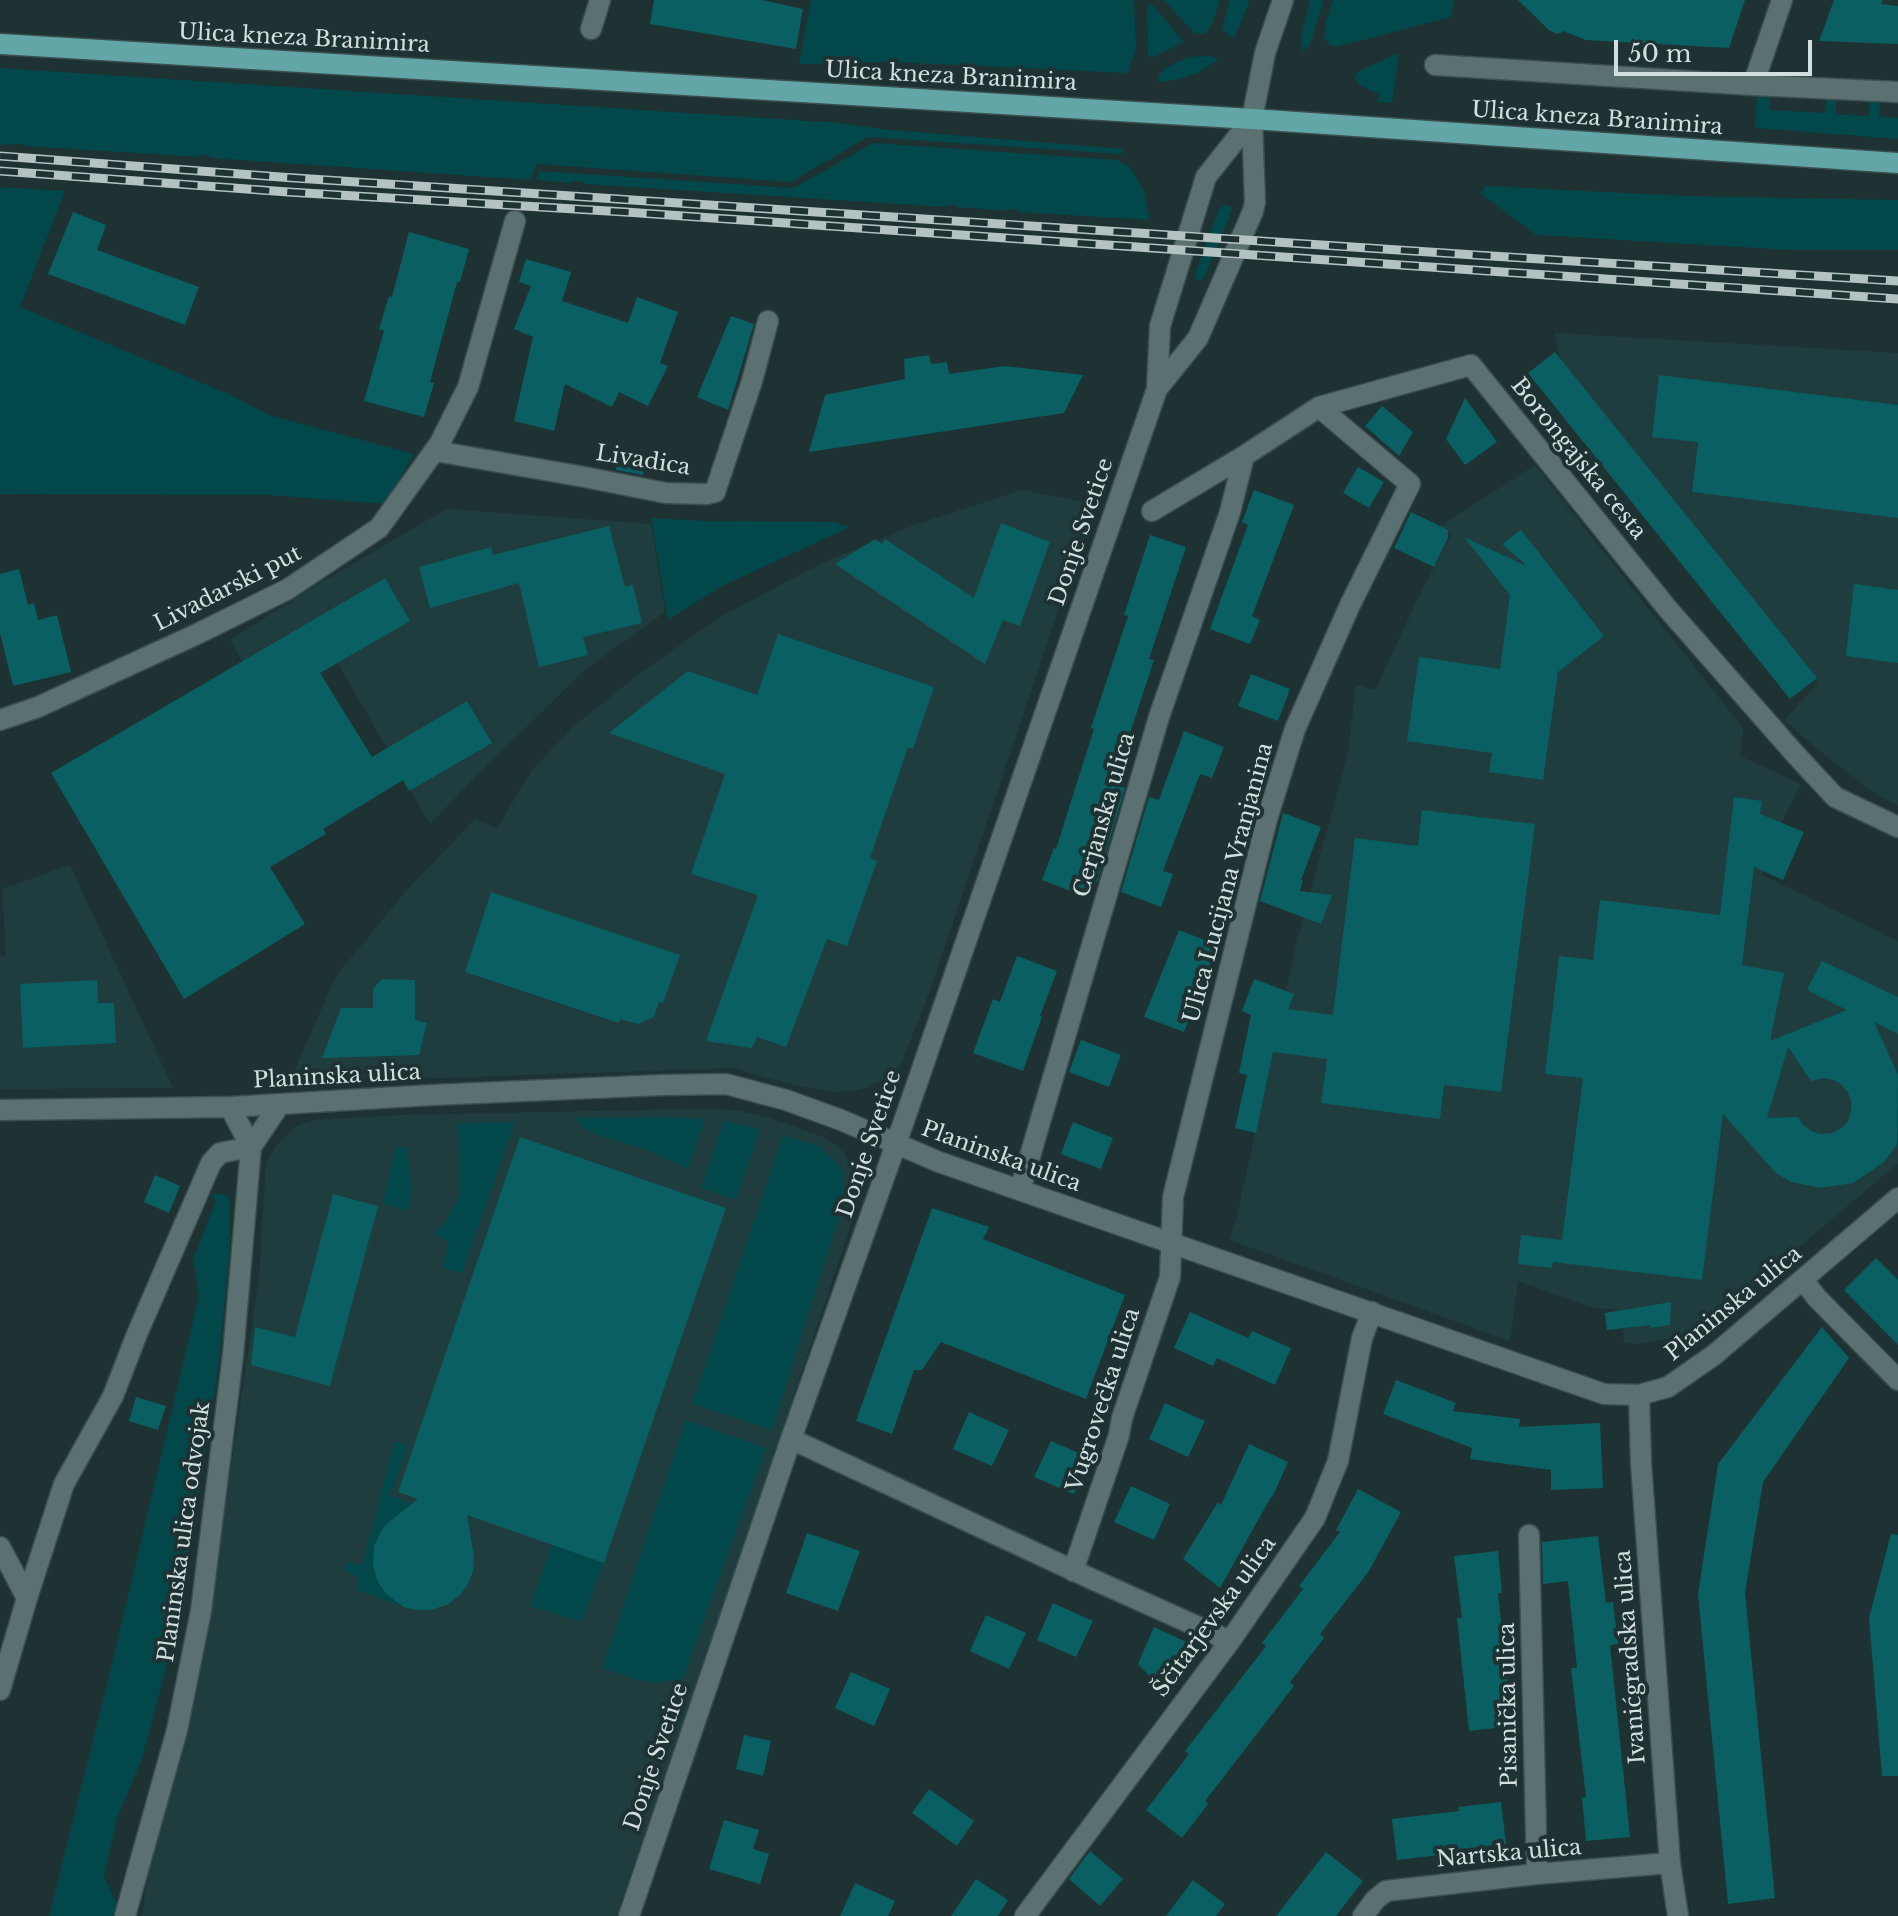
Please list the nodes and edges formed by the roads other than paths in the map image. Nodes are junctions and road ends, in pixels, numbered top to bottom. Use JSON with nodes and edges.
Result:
{"nodes":[{"id":1,"x":600,"y":0,"type":"edge"},
{"id":2,"x":1283,"y":0,"type":"edge"},
{"id":3,"x":1782,"y":0,"type":"edge"},
{"id":4,"x":591,"y":29,"type":"dead end"},
{"id":5,"x":0,"y":44,"type":"edge"},
{"id":6,"x":1435,"y":65,"type":"dead end"},
{"id":7,"x":1753,"y":85,"type":"junction"},
{"id":8,"x":1898,"y":92,"type":"edge"},
{"id":9,"x":1252,"y":119,"type":"junction"},
{"id":10,"x":1898,"y":163,"type":"edge"},
{"id":11,"x":515,"y":221,"type":"dead end"},
{"id":12,"x":768,"y":321,"type":"dead end"},
{"id":13,"x":1157,"y":389,"type":"junction"},
{"id":14,"x":1319,"y":407,"type":"junction"},
{"id":15,"x":435,"y":451,"type":"junction"},
{"id":16,"x":1244,"y":456,"type":"junction"},
{"id":17,"x":1152,"y":511,"type":"dead end"},
{"id":18,"x":0,"y":720,"type":"edge"},
{"id":19,"x":1898,"y":827,"type":"edge"},
{"id":20,"x":280,"y":1104,"type":"junction"},
{"id":21,"x":230,"y":1107,"type":"junction"},
{"id":22,"x":0,"y":1110,"type":"edge"},
{"id":23,"x":896,"y":1144,"type":"junction"},
{"id":24,"x":251,"y":1147,"type":"junction"},
{"id":25,"x":1020,"y":1190,"type":"junction"},
{"id":26,"x":1898,"y":1198,"type":"edge"},
{"id":27,"x":1170,"y":1243,"type":"junction"},
{"id":28,"x":1803,"y":1280,"type":"junction"},
{"id":29,"x":1372,"y":1312,"type":"junction"},
{"id":30,"x":1898,"y":1380,"type":"edge"},
{"id":31,"x":1639,"y":1395,"type":"junction"},
{"id":32,"x":791,"y":1439,"type":"junction"},
{"id":33,"x":1529,"y":1535,"type":"dead end"},
{"id":34,"x":0,"y":1547,"type":"edge"},
{"id":35,"x":1073,"y":1571,"type":"junction"},
{"id":36,"x":27,"y":1598,"type":"junction"},
{"id":37,"x":1230,"y":1641,"type":"junction"},
{"id":38,"x":0,"y":1690,"type":"edge"},
{"id":39,"x":1670,"y":1863,"type":"junction"},
{"id":40,"x":1537,"y":1874,"type":"junction"},
{"id":41,"x":125,"y":1916,"type":"edge"},
{"id":42,"x":629,"y":1916,"type":"edge"},
{"id":43,"x":1025,"y":1916,"type":"edge"},
{"id":44,"x":1363,"y":1916,"type":"edge"},
{"id":45,"x":1678,"y":1916,"type":"edge"}],
"edges":[{"from":1,"to":4,"type":"street"},
{"from":2,"to":9,"type":"street"},
{"from":3,"to":7,"type":"street"},
{"from":5,"to":9,"type":"main road","name":"Ulica kneza Branimira"},
{"from":6,"to":7,"type":"street"},
{"from":7,"to":8,"type":"street"},
{"from":9,"to":10,"type":"main road","name":"Ulica kneza Branimira"},
{"from":9,"to":13,"type":"street","name":"Donje Svetice"},
{"from":9,"to":13,"type":"street","name":"Donje Svetice"},
{"from":11,"to":15,"type":"street","name":"Livadarski put"},
{"from":12,"to":15,"type":"street","name":"Livadica"},
{"from":13,"to":23,"type":"street","name":"Donje Svetice"},
{"from":14,"to":16,"type":"street","name":"Borongajska cesta"},
{"from":14,"to":19,"type":"street","name":"Borongajska cesta"},
{"from":14,"to":27,"type":"street","name":"Ulica Lucijana Vranjanina"},
{"from":15,"to":18,"type":"street","name":"Livadarski put"},
{"from":16,"to":17,"type":"street","name":"Borongajska cesta"},
{"from":16,"to":25,"type":"street","name":"Cerjanska ulica"},
{"from":20,"to":21,"type":"street","name":"Planinska ulica"},
{"from":20,"to":23,"type":"street","name":"Planinska ulica"},
{"from":20,"to":24,"type":"street","name":"Planinska ulica odvojak"},
{"from":21,"to":22,"type":"street","name":"Planinska ulica"},
{"from":21,"to":24,"type":"street"},
{"from":23,"to":25,"type":"street","name":"Planinska ulica"},
{"from":23,"to":32,"type":"street","name":"Donje Svetice"},
{"from":24,"to":36,"type":"street"},
{"from":24,"to":41,"type":"street","name":"Planinska ulica odvojak"},
{"from":25,"to":27,"type":"street","name":"Planinska ulica"},
{"from":26,"to":28,"type":"street","name":"Planinska ulica"},
{"from":27,"to":29,"type":"street","name":"Planinska ulica"},
{"from":27,"to":35,"type":"street","name":"Vugrovečka ulica"},
{"from":28,"to":30,"type":"street"},
{"from":28,"to":31,"type":"street","name":"Planinska ulica"},
{"from":29,"to":31,"type":"street","name":"Planinska ulica"},
{"from":29,"to":37,"type":"street","name":"Ščitarjevska ulica"},
{"from":31,"to":39,"type":"street","name":"Ivanićgradska ulica"},
{"from":32,"to":35,"type":"street"},
{"from":32,"to":42,"type":"street","name":"Donje Svetice"},
{"from":33,"to":40,"type":"street","name":"Pisanička ulica"},
{"from":34,"to":36,"type":"street"},
{"from":35,"to":37,"type":"street"},
{"from":36,"to":38,"type":"street"},
{"from":37,"to":43,"type":"street","name":"Ščitarjevska ulica"},
{"from":39,"to":40,"type":"street","name":"Nartska ulica"},
{"from":39,"to":45,"type":"street","name":"Ivanićgradska ulica"},
{"from":40,"to":44,"type":"street","name":"Nartska ulica"}]}
